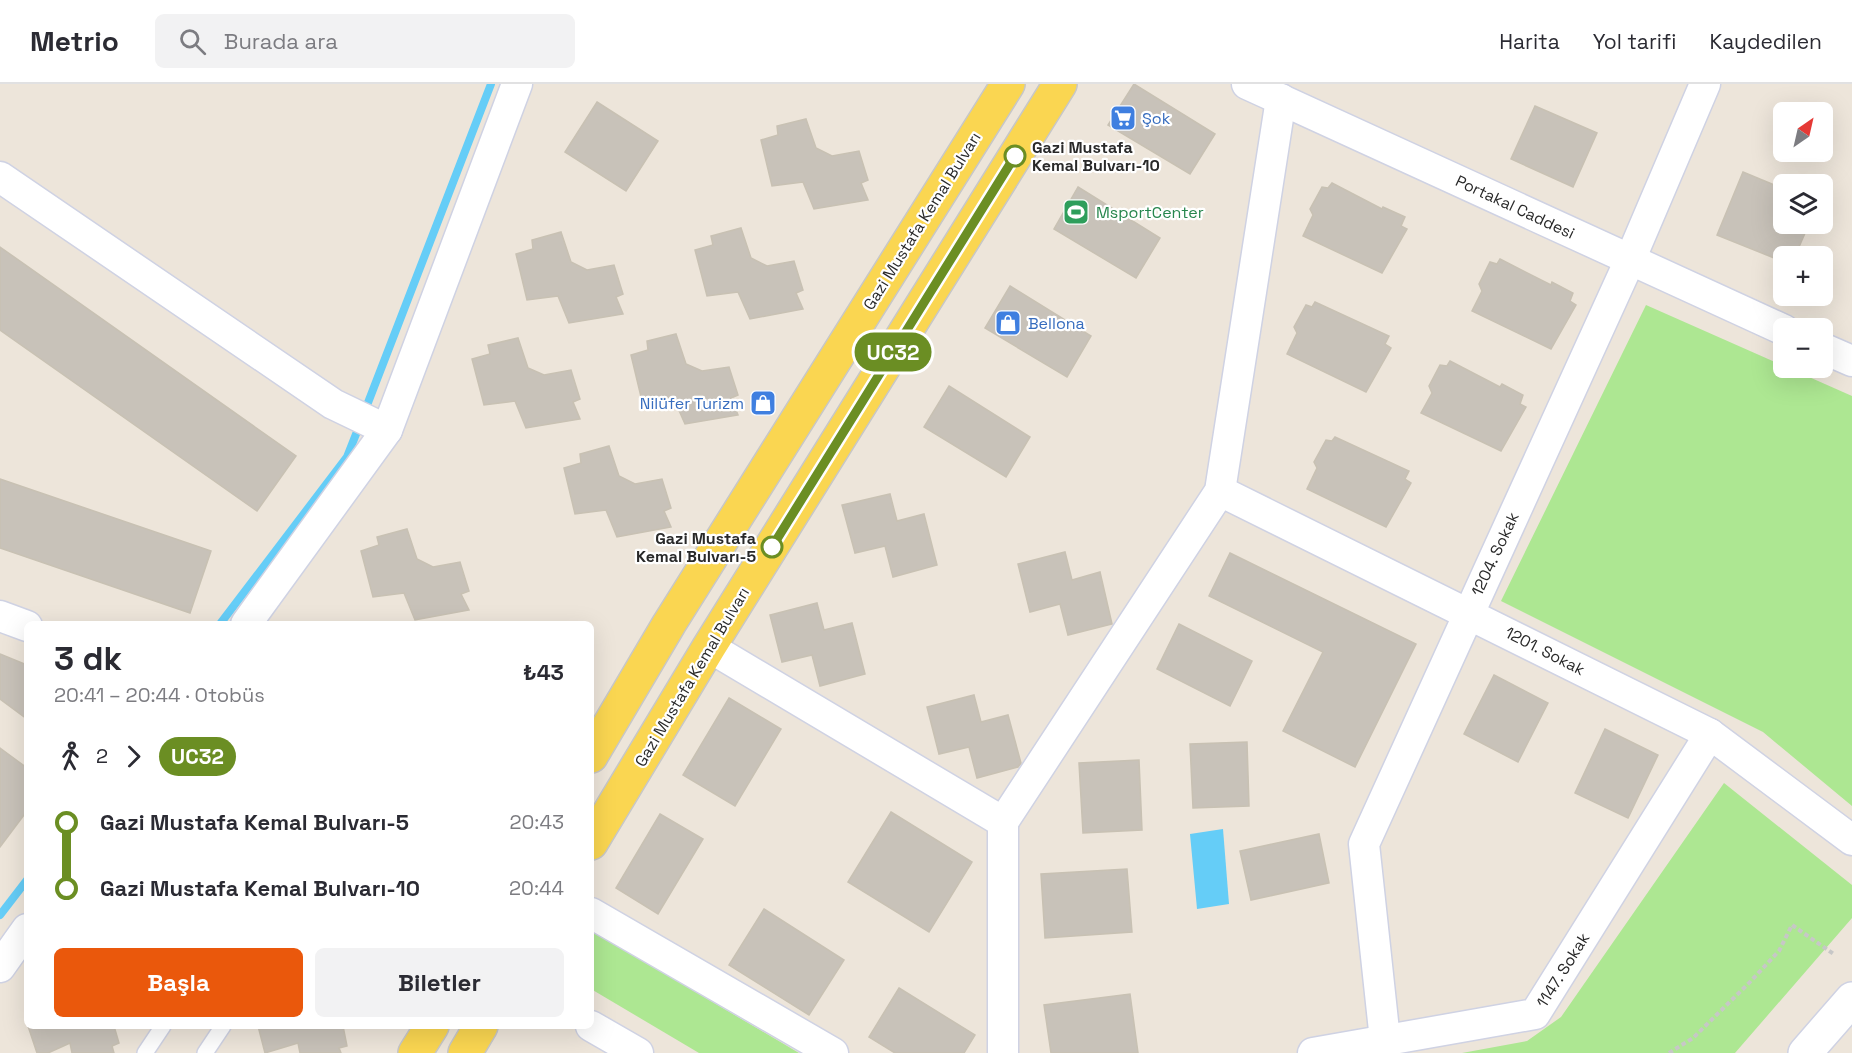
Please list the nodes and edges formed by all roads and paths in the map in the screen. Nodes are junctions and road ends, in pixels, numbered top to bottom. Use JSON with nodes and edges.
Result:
{"nodes":[{"id":1,"x":517,"y":84,"type":"edge"},
{"id":2,"x":1008,"y":84,"type":"edge"},
{"id":3,"x":1060,"y":84,"type":"edge"},
{"id":4,"x":1247,"y":84,"type":"edge"},
{"id":5,"x":1705,"y":84,"type":"edge"},
{"id":6,"x":1281,"y":99,"type":"junction"},
{"id":7,"x":0,"y":177,"type":"edge"},
{"id":8,"x":1630,"y":260,"type":"junction"},
{"id":9,"x":1773,"y":325,"type":"edge"},
{"id":10,"x":1833,"y":353,"type":"edge"},
{"id":11,"x":1852,"y":361,"type":"edge"},
{"id":12,"x":387,"y":430,"type":"junction"},
{"id":13,"x":1220,"y":491,"type":"junction"},
{"id":14,"x":1468,"y":613,"type":"junction"},
{"id":15,"x":0,"y":616,"type":"edge"},
{"id":16,"x":248,"y":621,"type":"edge"},
{"id":17,"x":24,"y":625,"type":"edge"},
{"id":18,"x":709,"y":647,"type":"junction"},
{"id":19,"x":1710,"y":734,"type":"junction"},
{"id":20,"x":594,"y":751,"type":"edge"},
{"id":21,"x":1003,"y":822,"type":"junction"},
{"id":22,"x":594,"y":838,"type":"edge"},
{"id":23,"x":1852,"y":840,"type":"edge"},
{"id":24,"x":594,"y":915,"type":"edge"},
{"id":25,"x":24,"y":933,"type":"edge"},
{"id":26,"x":1835,"y":955,"type":"dead end"},
{"id":27,"x":0,"y":967,"type":"edge"},
{"id":28,"x":1852,"y":999,"type":"edge"},
{"id":29,"x":594,"y":1028,"type":"edge"},
{"id":30,"x":161,"y":1029,"type":"edge"},
{"id":31,"x":221,"y":1029,"type":"edge"},
{"id":32,"x":430,"y":1029,"type":"edge"},
{"id":33,"x":479,"y":1029,"type":"edge"},
{"id":34,"x":1386,"y":1040,"type":"junction"},
{"id":35,"x":145,"y":1053,"type":"edge"},
{"id":36,"x":205,"y":1053,"type":"edge"},
{"id":37,"x":416,"y":1053,"type":"edge"},
{"id":38,"x":465,"y":1053,"type":"edge"},
{"id":39,"x":638,"y":1053,"type":"edge"},
{"id":40,"x":833,"y":1053,"type":"edge"},
{"id":41,"x":1003,"y":1053,"type":"edge"},
{"id":42,"x":1313,"y":1053,"type":"edge"},
{"id":43,"x":1669,"y":1053,"type":"edge"},
{"id":44,"x":1805,"y":1053,"type":"edge"}],
"edges":[{"from":1,"to":12,"type":"street"},
{"from":2,"to":20,"type":"main road","name":"Gazi Mustafa Kemal Bulvarı"},
{"from":3,"to":18,"type":"main road","name":"Gazi Mustafa Kemal Bulvarı"},
{"from":4,"to":6,"type":"street","name":"Portakal Caddesi"},
{"from":5,"to":8,"type":"street","name":"1204. Sokak"},
{"from":6,"to":8,"type":"street","name":"Portakal Caddesi"},
{"from":6,"to":13,"type":"street"},
{"from":7,"to":12,"type":"street"},
{"from":8,"to":9,"type":"street","name":"Portakal Caddesi"},
{"from":8,"to":14,"type":"street","name":"1204. Sokak"},
{"from":10,"to":11,"type":"street"},
{"from":12,"to":16,"type":"street"},
{"from":13,"to":14,"type":"street","name":"1201. Sokak"},
{"from":13,"to":21,"type":"street"},
{"from":14,"to":19,"type":"street","name":"1201. Sokak"},
{"from":14,"to":34,"type":"street","name":"1204. Sokak"},
{"from":15,"to":17,"type":"street"},
{"from":18,"to":21,"type":"street"},
{"from":18,"to":22,"type":"main road","name":"Gazi Mustafa Kemal Bulvarı"},
{"from":19,"to":23,"type":"street","name":"1201. Sokak"},
{"from":19,"to":34,"type":"street","name":"1147. Sokak"},
{"from":21,"to":41,"type":"street"},
{"from":24,"to":40,"type":"street"},
{"from":25,"to":27,"type":"street"},
{"from":26,"to":43,"type":"path"},
{"from":28,"to":44,"type":"street"},
{"from":29,"to":39,"type":"street"},
{"from":30,"to":35,"type":"lane"},
{"from":31,"to":36,"type":"lane"},
{"from":32,"to":37,"type":"main road"},
{"from":33,"to":38,"type":"main road"},
{"from":34,"to":42,"type":"street","name":"1147. Sokak"}]}
